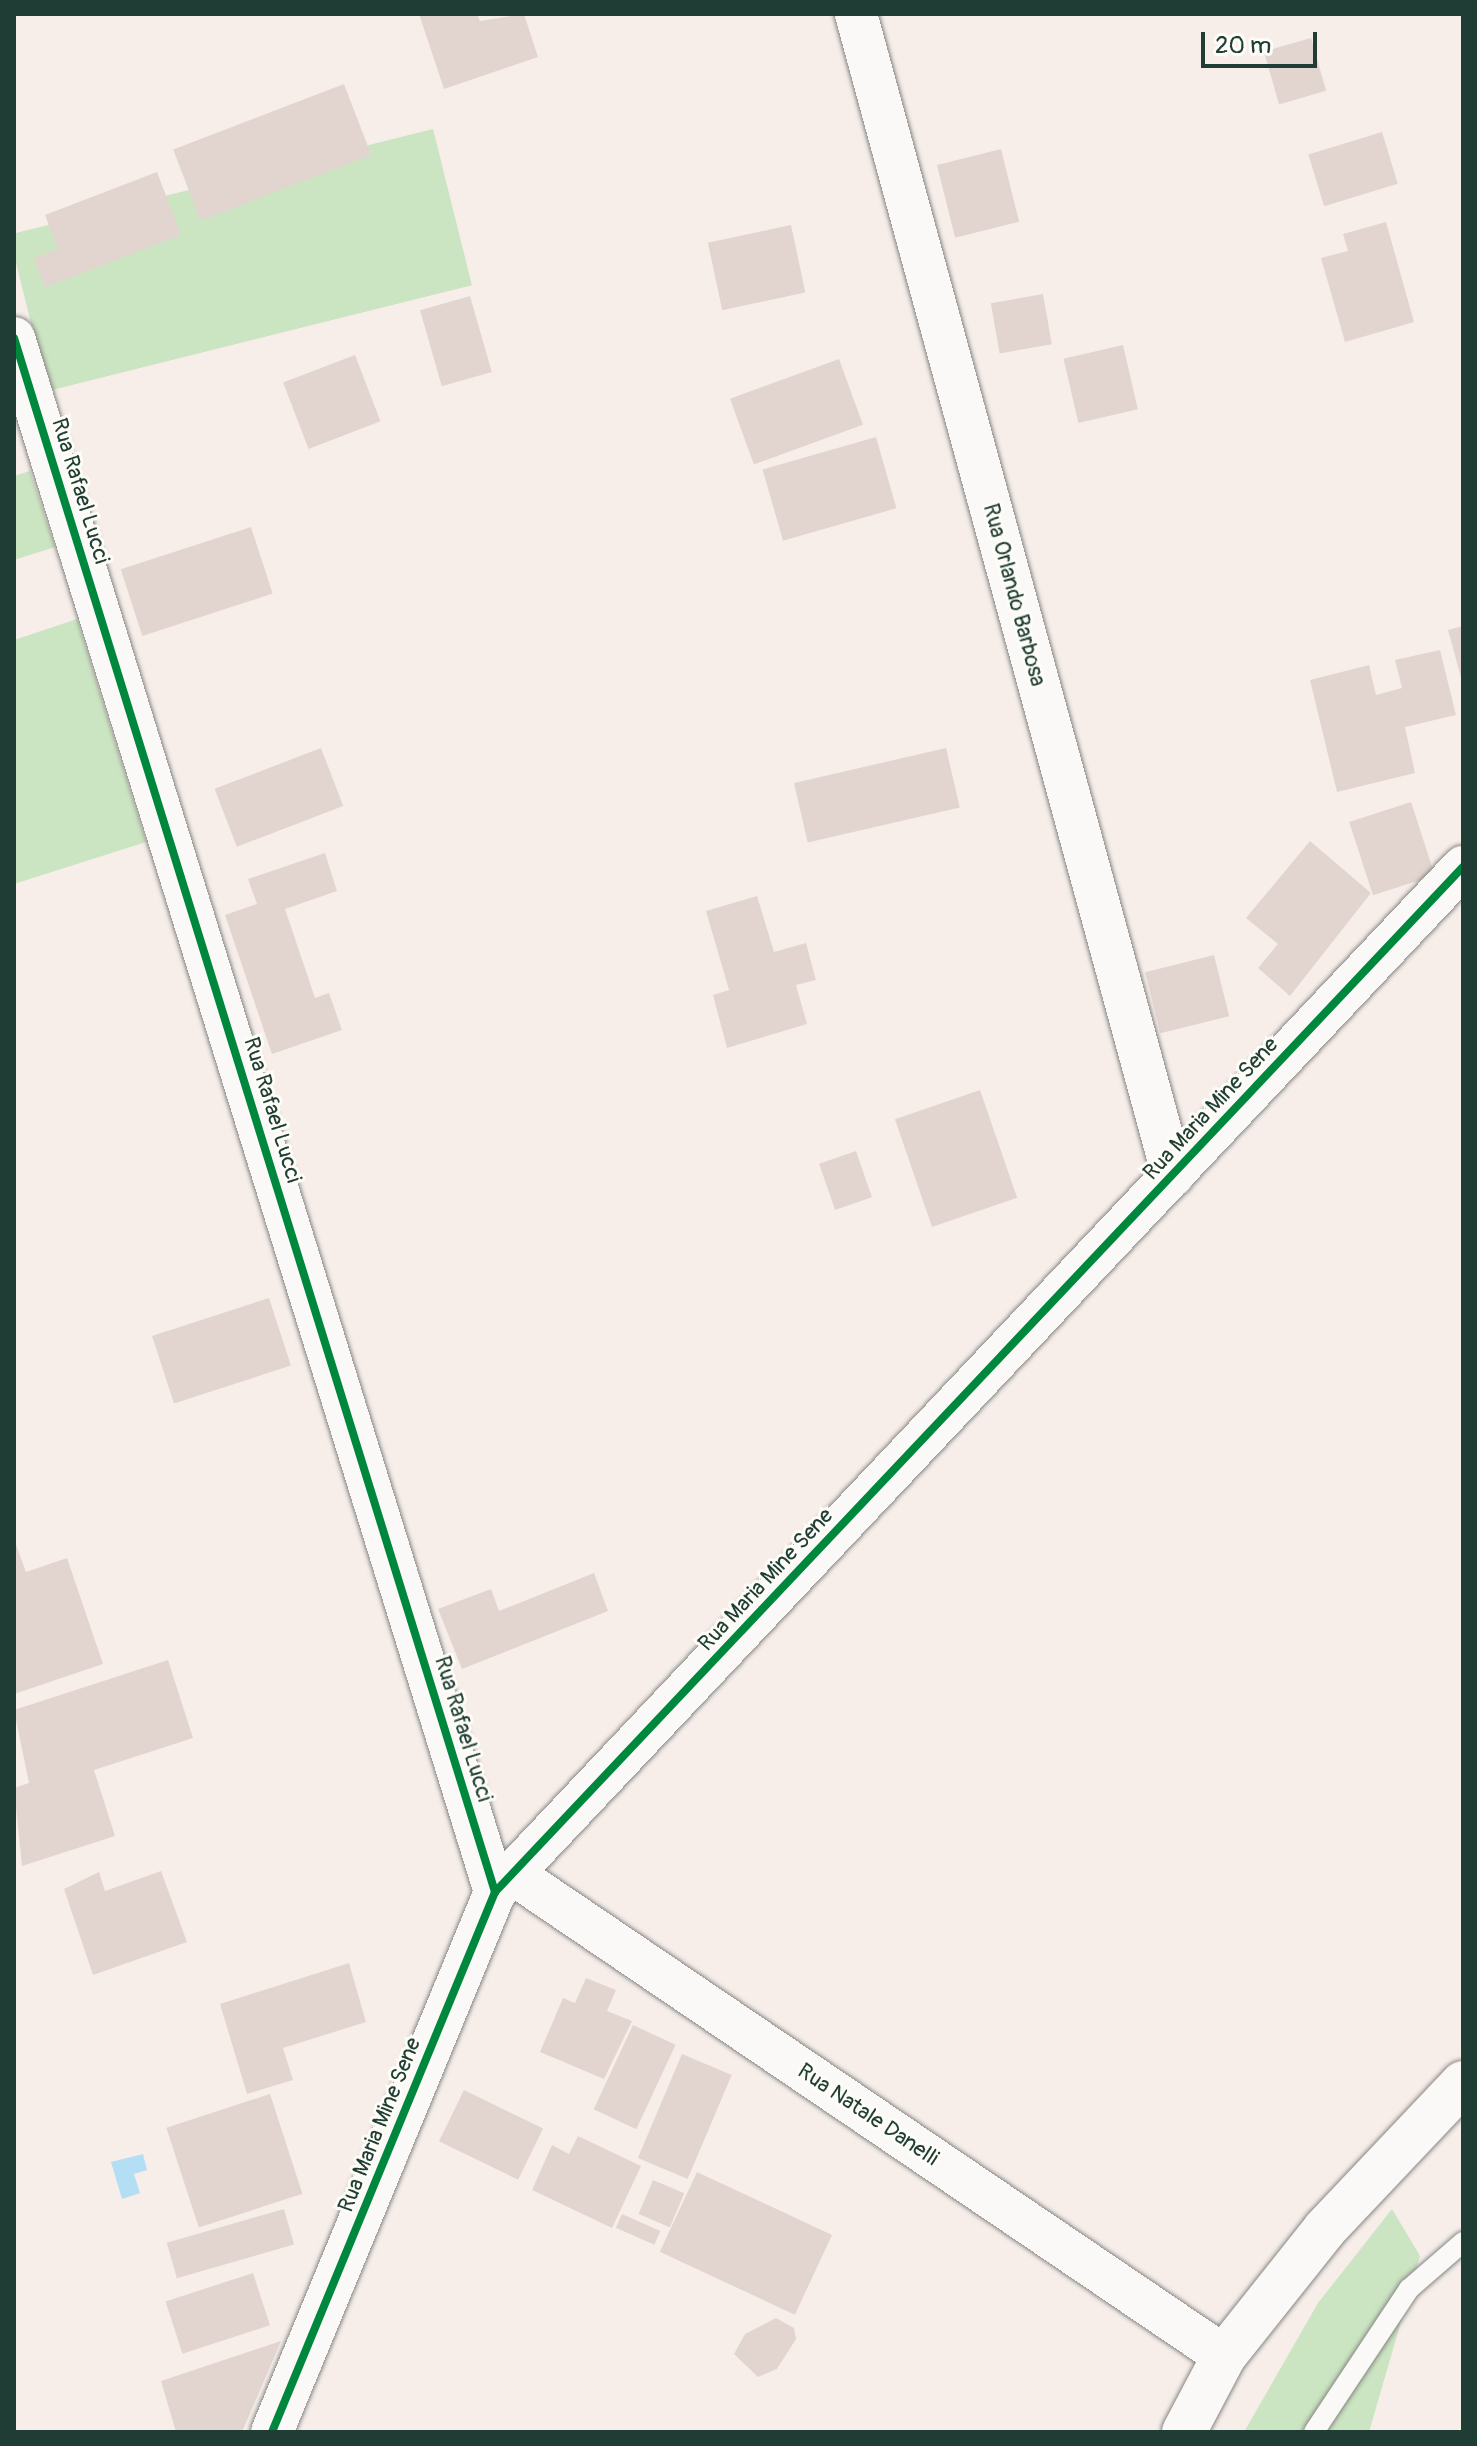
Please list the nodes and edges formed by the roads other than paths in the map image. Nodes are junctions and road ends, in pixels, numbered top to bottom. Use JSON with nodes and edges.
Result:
{"nodes":[{"id":1,"x":856,"y":14,"type":"edge"},
{"id":2,"x":14,"y":338,"type":"edge"},
{"id":3,"x":1463,"y":867,"type":"edge"},
{"id":4,"x":1173,"y":1176,"type":"junction"},
{"id":5,"x":504,"y":1883,"type":"junction"},
{"id":6,"x":1463,"y":2083,"type":"edge"},
{"id":7,"x":1463,"y":2242,"type":"edge"},
{"id":8,"x":1224,"y":2356,"type":"junction"},
{"id":9,"x":272,"y":2432,"type":"edge"},
{"id":10,"x":1184,"y":2432,"type":"edge"},
{"id":11,"x":1314,"y":2432,"type":"edge"}],
"edges":[{"from":1,"to":4,"type":"street","name":"Rua Orlando Barbosa"},
{"from":2,"to":5,"type":"street","name":"Rua Rafael Lucci"},
{"from":3,"to":4,"type":"street","name":"Rua Maria Mine Sene"},
{"from":4,"to":5,"type":"street","name":"Rua Maria Mine Sene"},
{"from":5,"to":8,"type":"street","name":"Rua Natale Danelli"},
{"from":5,"to":9,"type":"street","name":"Rua Maria Mine Sene"},
{"from":6,"to":8,"type":"main road"},
{"from":7,"to":11,"type":"lane"},
{"from":8,"to":10,"type":"main road"}]}
